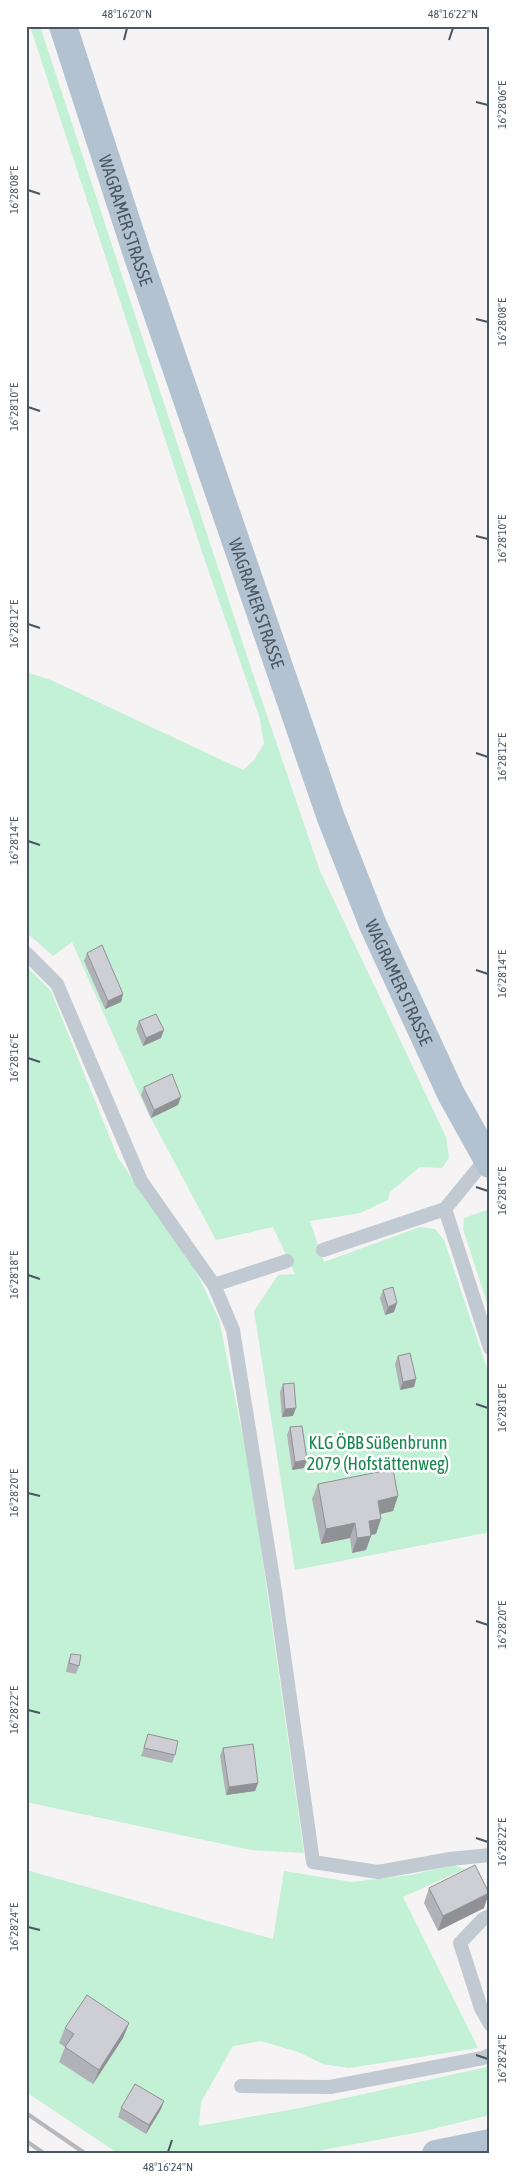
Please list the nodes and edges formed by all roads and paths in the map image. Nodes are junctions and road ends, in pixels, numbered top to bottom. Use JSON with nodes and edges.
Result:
{"nodes":[{"id":1,"x":64,"y":26,"type":"edge"},
{"id":2,"x":26,"y":953,"type":"edge"},
{"id":3,"x":488,"y":1161,"type":"edge"},
{"id":4,"x":444,"y":1209,"type":"junction"},
{"id":5,"x":323,"y":1250,"type":"dead end"},
{"id":6,"x":287,"y":1261,"type":"dead end"},
{"id":7,"x":214,"y":1285,"type":"junction"},
{"id":8,"x":490,"y":1348,"type":"edge"},
{"id":9,"x":490,"y":1855,"type":"edge"},
{"id":10,"x":490,"y":1916,"type":"edge"},
{"id":11,"x":490,"y":2024,"type":"edge"},
{"id":12,"x":490,"y":2055,"type":"edge"},
{"id":13,"x":241,"y":2086,"type":"dead end"},
{"id":14,"x":490,"y":2143,"type":"edge"},
{"id":15,"x":436,"y":2154,"type":"edge"}],
"edges":[{"from":1,"to":3,"type":"main road","name":"WAGRAMER STRASSE"},
{"from":2,"to":7,"type":"lane"},
{"from":3,"to":4,"type":"lane"},
{"from":4,"to":5,"type":"lane"},
{"from":4,"to":8,"type":"lane"},
{"from":6,"to":7,"type":"lane"},
{"from":7,"to":9,"type":"lane"},
{"from":10,"to":11,"type":"lane"},
{"from":12,"to":13,"type":"lane"},
{"from":14,"to":15,"type":"main road"}]}
